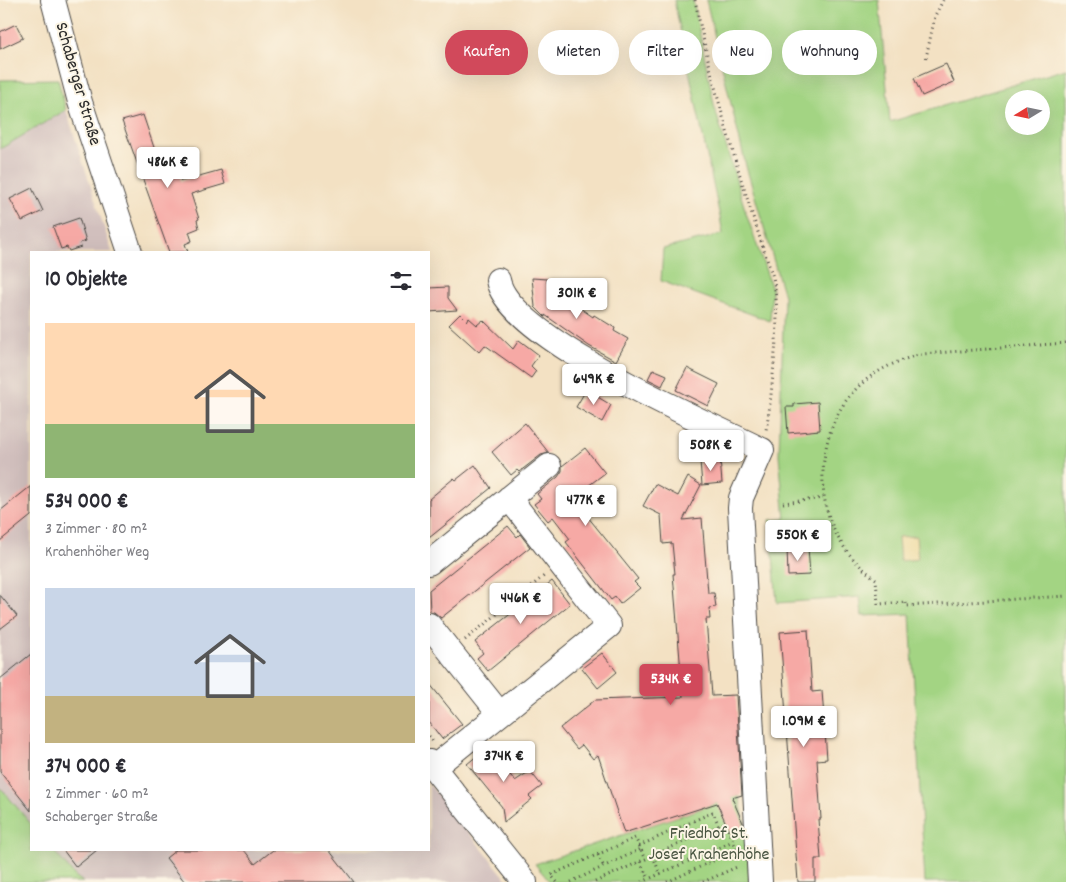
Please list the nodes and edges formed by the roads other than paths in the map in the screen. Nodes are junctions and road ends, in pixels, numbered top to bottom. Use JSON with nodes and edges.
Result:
{"nodes":[{"id":1,"x":53,"y":0,"type":"edge"},
{"id":2,"x":130,"y":251,"type":"edge"},
{"id":3,"x":498,"y":280,"type":"dead end"},
{"id":4,"x":549,"y":466,"type":"dead end"},
{"id":5,"x":509,"y":498,"type":"junction"},
{"id":6,"x":430,"y":563,"type":"edge"},
{"id":7,"x":430,"y":626,"type":"edge"},
{"id":8,"x":500,"y":714,"type":"junction"},
{"id":9,"x":431,"y":765,"type":"edge"},
{"id":10,"x":525,"y":882,"type":"edge"},
{"id":11,"x":760,"y":882,"type":"edge"}],
"edges":[{"from":1,"to":2,"type":"street","name":"Schaberger Straße"},
{"from":3,"to":11,"type":"street"},
{"from":4,"to":5,"type":"street"},
{"from":5,"to":6,"type":"street"},
{"from":5,"to":8,"type":"street"},
{"from":7,"to":8,"type":"street"},
{"from":8,"to":9,"type":"street"},
{"from":9,"to":10,"type":"street"}]}
